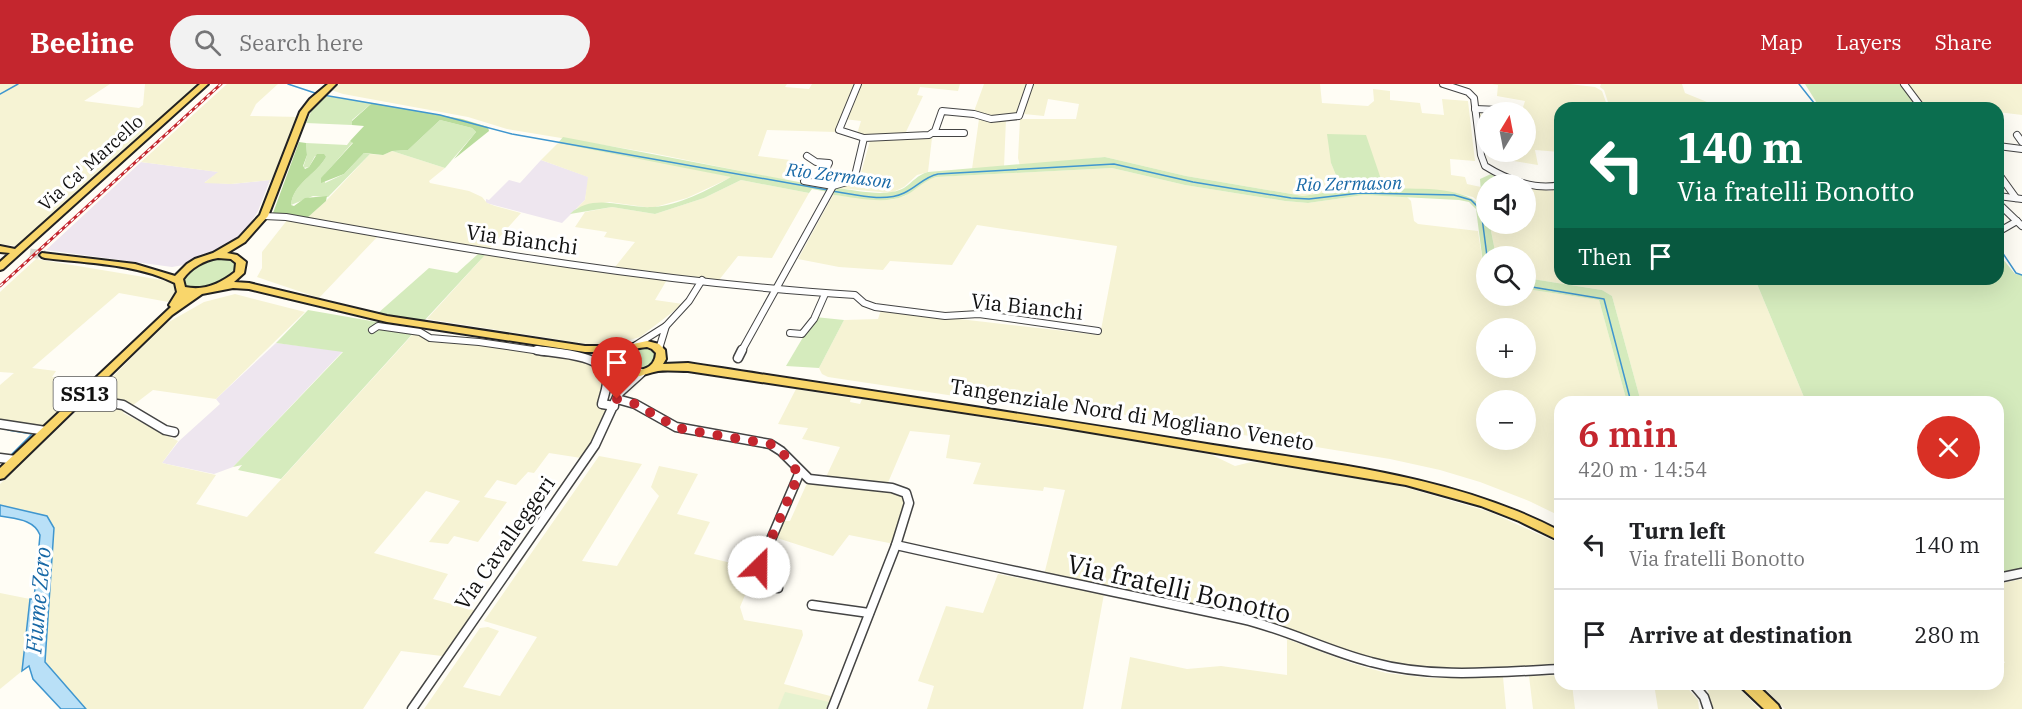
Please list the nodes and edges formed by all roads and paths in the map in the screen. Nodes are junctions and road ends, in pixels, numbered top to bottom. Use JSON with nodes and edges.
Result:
{"nodes":[{"id":1,"x":204,"y":84,"type":"edge"},
{"id":2,"x":332,"y":84,"type":"edge"},
{"id":3,"x":858,"y":84,"type":"edge"},
{"id":4,"x":1030,"y":84,"type":"edge"},
{"id":5,"x":1443,"y":84,"type":"edge"},
{"id":6,"x":1904,"y":84,"type":"edge"},
{"id":7,"x":1918,"y":102,"type":"edge"},
{"id":8,"x":1475,"y":109,"type":"joint"},
{"id":9,"x":933,"y":133,"type":"junction"},
{"id":10,"x":964,"y":133,"type":"dead end"},
{"id":11,"x":2017,"y":135,"type":"dead end"},
{"id":12,"x":864,"y":138,"type":"junction"},
{"id":13,"x":2022,"y":142,"type":"edge"},
{"id":14,"x":2004,"y":147,"type":"edge"},
{"id":15,"x":2022,"y":149,"type":"edge"},
{"id":16,"x":807,"y":156,"type":"dead end"},
{"id":17,"x":2004,"y":181,"type":"edge"},
{"id":18,"x":804,"y":182,"type":"dead end"},
{"id":19,"x":819,"y":183,"type":"junction"},
{"id":20,"x":1554,"y":187,"type":"edge"},
{"id":21,"x":831,"y":189,"type":"junction"},
{"id":22,"x":2016,"y":198,"type":"edge"},
{"id":23,"x":2004,"y":206,"type":"edge"},
{"id":24,"x":264,"y":216,"type":"junction"},
{"id":25,"x":2020,"y":224,"type":"edge"},
{"id":26,"x":2004,"y":230,"type":"edge"},
{"id":27,"x":242,"y":240,"type":"junction"},
{"id":28,"x":0,"y":249,"type":"edge"},
{"id":29,"x":22,"y":252,"type":"tunnel mouth"},
{"id":30,"x":45,"y":255,"type":"tunnel mouth"},
{"id":31,"x":215,"y":256,"type":"junction"},
{"id":32,"x":236,"y":257,"type":"junction"},
{"id":33,"x":195,"y":263,"type":"junction"},
{"id":34,"x":0,"y":267,"type":"edge"},
{"id":35,"x":148,"y":270,"type":"junction"},
{"id":36,"x":239,"y":273,"type":"junction"},
{"id":37,"x":702,"y":280,"type":"junction"},
{"id":38,"x":180,"y":285,"type":"junction"},
{"id":39,"x":249,"y":286,"type":"junction"},
{"id":40,"x":217,"y":288,"type":"junction"},
{"id":41,"x":777,"y":290,"type":"junction"},
{"id":42,"x":200,"y":291,"type":"junction"},
{"id":43,"x":825,"y":294,"type":"junction"},
{"id":44,"x":169,"y":313,"type":"junction"},
{"id":45,"x":666,"y":326,"type":"junction"},
{"id":46,"x":372,"y":330,"type":"dead end"},
{"id":47,"x":1098,"y":331,"type":"dead end"},
{"id":48,"x":790,"y":333,"type":"dead end"},
{"id":49,"x":631,"y":346,"type":"junction"},
{"id":50,"x":585,"y":349,"type":"junction"},
{"id":51,"x":660,"y":352,"type":"junction"},
{"id":52,"x":738,"y":358,"type":"dead end"},
{"id":53,"x":616,"y":361,"type":"junction"},
{"id":54,"x":688,"y":367,"type":"junction"},
{"id":55,"x":654,"y":368,"type":"junction"},
{"id":56,"x":623,"y":372,"type":"junction"},
{"id":57,"x":641,"y":374,"type":"junction"},
{"id":58,"x":80,"y":398,"type":"junction"},
{"id":59,"x":617,"y":400,"type":"junction"},
{"id":60,"x":0,"y":424,"type":"edge"},
{"id":61,"x":46,"y":431,"type":"junction"},
{"id":62,"x":174,"y":432,"type":"dead end"},
{"id":63,"x":0,"y":458,"type":"edge"},
{"id":64,"x":16,"y":460,"type":"junction"},
{"id":65,"x":799,"y":474,"type":"junction"},
{"id":66,"x":0,"y":475,"type":"edge"},
{"id":67,"x":1554,"y":533,"type":"edge"},
{"id":68,"x":896,"y":544,"type":"junction"},
{"id":69,"x":2022,"y":573,"type":"edge"},
{"id":70,"x":2004,"y":577,"type":"edge"},
{"id":71,"x":778,"y":588,"type":"dead end"},
{"id":72,"x":812,"y":605,"type":"dead end"},
{"id":73,"x":869,"y":613,"type":"junction"},
{"id":74,"x":1554,"y":669,"type":"edge"},
{"id":75,"x":1699,"y":690,"type":"edge"},
{"id":76,"x":1753,"y":690,"type":"edge"},
{"id":77,"x":412,"y":709,"type":"edge"},
{"id":78,"x":832,"y":709,"type":"edge"},
{"id":79,"x":1708,"y":709,"type":"edge"},
{"id":80,"x":1773,"y":709,"type":"edge"}],
"edges":[{"from":1,"to":34,"type":"main road","name":"Via Ca' Marcello"},
{"from":2,"to":24,"type":"main road","number":"SS13"},
{"from":3,"to":12,"type":"street"},
{"from":4,"to":9,"type":"street"},
{"from":5,"to":8,"type":"street"},
{"from":6,"to":7,"type":"street"},
{"from":8,"to":20,"type":"street"},
{"from":9,"to":10,"type":"street"},
{"from":9,"to":12,"type":"street"},
{"from":11,"to":13,"type":"street"},
{"from":12,"to":21,"type":"street"},
{"from":14,"to":15,"type":"street"},
{"from":16,"to":19,"type":"street"},
{"from":17,"to":22,"type":"street"},
{"from":18,"to":19,"type":"street"},
{"from":19,"to":21,"type":"street"},
{"from":21,"to":41,"type":"street"},
{"from":23,"to":25,"type":"street"},
{"from":24,"to":27,"type":"main road","number":"SS13"},
{"from":24,"to":37,"type":"street","name":"Via Bianchi"},
{"from":25,"to":26,"type":"street"},
{"from":27,"to":31,"type":"main road","number":"SS13"},
{"from":27,"to":32,"type":"main road","number":"SS13"},
{"from":28,"to":29,"type":"main road"},
{"from":30,"to":35,"type":"main road"},
{"from":31,"to":32,"type":"main road","number":"SS13"},
{"from":31,"to":33,"type":"main road","number":"SS13"},
{"from":32,"to":36,"type":"main road"},
{"from":33,"to":35,"type":"main road"},
{"from":33,"to":38,"type":"main road","number":"SS13"},
{"from":35,"to":38,"type":"main road"},
{"from":36,"to":39,"type":"main road"},
{"from":36,"to":40,"type":"main road","number":"SS13"},
{"from":37,"to":41,"type":"street","name":"Via Bianchi"},
{"from":37,"to":45,"type":"street"},
{"from":38,"to":42,"type":"main road","number":"SS13"},
{"from":38,"to":44,"type":"main road","number":"SS13"},
{"from":39,"to":40,"type":"main road"},
{"from":39,"to":50,"type":"main road"},
{"from":40,"to":42,"type":"main road","number":"SS13"},
{"from":41,"to":43,"type":"street","name":"Via Bianchi"},
{"from":41,"to":52,"type":"street"},
{"from":42,"to":44,"type":"main road","number":"SS13"},
{"from":43,"to":47,"type":"street","name":"Via Bianchi"},
{"from":43,"to":48,"type":"street"},
{"from":44,"to":58,"type":"main road","number":"SS13"},
{"from":45,"to":49,"type":"street"},
{"from":45,"to":51,"type":"street"},
{"from":46,"to":59,"type":"street"},
{"from":49,"to":50,"type":"main road"},
{"from":49,"to":51,"type":"main road"},
{"from":49,"to":53,"type":"main road"},
{"from":50,"to":53,"type":"main road"},
{"from":51,"to":54,"type":"main road"},
{"from":51,"to":55,"type":"main road"},
{"from":53,"to":56,"type":"main road"},
{"from":54,"to":55,"type":"main road"},
{"from":54,"to":67,"type":"main road","name":"Tangenziale Nord di Mogliano Veneto"},
{"from":55,"to":57,"type":"main road"},
{"from":56,"to":57,"type":"main road"},
{"from":56,"to":59,"type":"street"},
{"from":57,"to":59,"type":"street"},
{"from":58,"to":61,"type":"main road","number":"SS13"},
{"from":58,"to":62,"type":"street"},
{"from":59,"to":65,"type":"street"},
{"from":59,"to":77,"type":"street","name":"Via Cavalleggeri"},
{"from":60,"to":61,"type":"street"},
{"from":61,"to":64,"type":"main road","number":"SS13"},
{"from":63,"to":64,"type":"street"},
{"from":64,"to":66,"type":"main road","number":"SS13"},
{"from":65,"to":68,"type":"street"},
{"from":65,"to":71,"type":"street"},
{"from":68,"to":73,"type":"street"},
{"from":68,"to":74,"type":"street","name":"Via fratelli Bonotto"},
{"from":69,"to":70,"type":"street"},
{"from":72,"to":73,"type":"street"},
{"from":73,"to":78,"type":"street"},
{"from":75,"to":79,"type":"street"},
{"from":76,"to":80,"type":"main road"}]}
